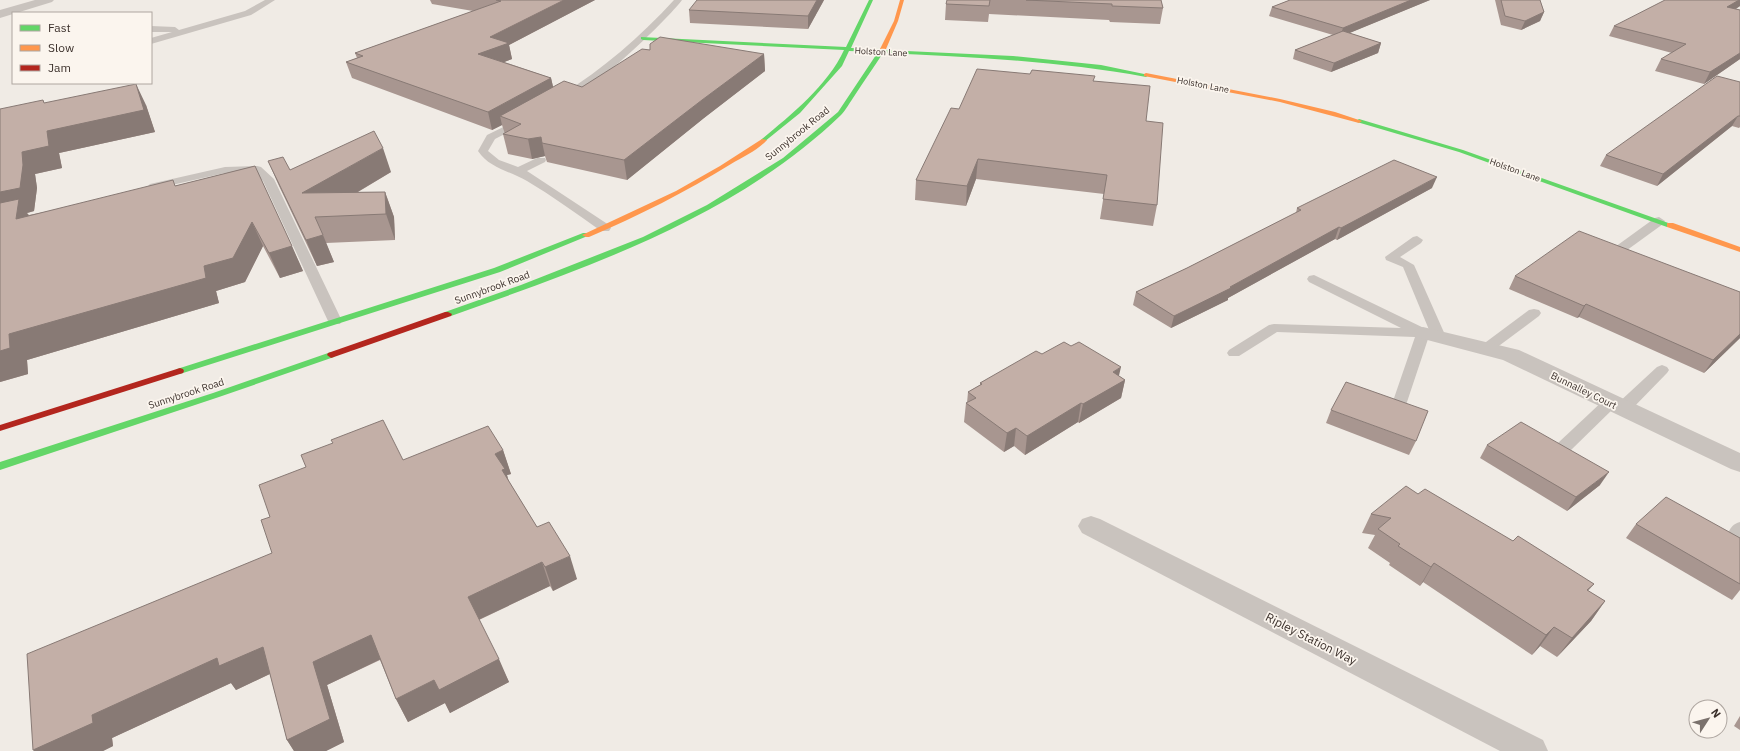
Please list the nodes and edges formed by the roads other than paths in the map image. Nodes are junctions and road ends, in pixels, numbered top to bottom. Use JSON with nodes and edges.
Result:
{"nodes":[{"id":1,"x":48,"y":0,"type":"edge"},
{"id":2,"x":271,"y":0,"type":"edge"},
{"id":3,"x":678,"y":0,"type":"edge"},
{"id":4,"x":871,"y":0,"type":"edge"},
{"id":5,"x":902,"y":0,"type":"edge"},
{"id":6,"x":0,"y":14,"type":"edge"},
{"id":7,"x":152,"y":29,"type":"edge"},
{"id":8,"x":184,"y":30,"type":"junction"},
{"id":9,"x":643,"y":38,"type":"junction"},
{"id":10,"x":152,"y":41,"type":"edge"},
{"id":11,"x":848,"y":50,"type":"junction"},
{"id":12,"x":882,"y":52,"type":"junction"},
{"id":13,"x":620,"y":58,"type":"junction"},
{"id":14,"x":634,"y":61,"type":"edge"},
{"id":15,"x":552,"y":104,"type":"edge"},
{"id":16,"x":533,"y":115,"type":"edge"},
{"id":17,"x":541,"y":160,"type":"edge"},
{"id":18,"x":518,"y":171,"type":"junction"},
{"id":19,"x":144,"y":188,"type":"edge"},
{"id":20,"x":1659,"y":221,"type":"junction"},
{"id":21,"x":605,"y":228,"type":"junction"},
{"id":22,"x":1417,"y":240,"type":"dead end"},
{"id":23,"x":1619,"y":250,"type":"edge"},
{"id":24,"x":1740,"y":250,"type":"edge"},
{"id":25,"x":1314,"y":279,"type":"dead end"},
{"id":26,"x":1534,"y":313,"type":"dead end"},
{"id":27,"x":336,"y":321,"type":"junction"},
{"id":28,"x":1431,"y":335,"type":"junction"},
{"id":29,"x":1487,"y":348,"type":"junction"},
{"id":30,"x":1234,"y":353,"type":"dead end"},
{"id":31,"x":1662,"y":370,"type":"dead end"},
{"id":32,"x":1400,"y":404,"type":"edge"},
{"id":33,"x":1617,"y":405,"type":"junction"},
{"id":34,"x":0,"y":428,"type":"edge"},
{"id":35,"x":1564,"y":447,"type":"edge"},
{"id":36,"x":1740,"y":463,"type":"edge"},
{"id":37,"x":0,"y":466,"type":"edge"},
{"id":38,"x":1091,"y":526,"type":"dead end"},
{"id":39,"x":1532,"y":751,"type":"edge"}],
"edges":[{"from":1,"to":6,"type":"street"},
{"from":2,"to":8,"type":"lane"},
{"from":3,"to":9,"type":"lane"},
{"from":4,"to":11,"type":"main road","name":"Sunnybrook Road"},
{"from":5,"to":12,"type":"main road","name":"Sunnybrook Road"},
{"from":7,"to":8,"type":"lane"},
{"from":8,"to":10,"type":"lane"},
{"from":9,"to":11,"type":"main road","name":"Holston Lane"},
{"from":9,"to":13,"type":"lane"},
{"from":11,"to":12,"type":"main road","name":"Holston Lane"},
{"from":11,"to":21,"type":"main road","name":"Sunnybrook Road"},
{"from":12,"to":20,"type":"main road","name":"Holston Lane"},
{"from":12,"to":37,"type":"main road","name":"Sunnybrook Road"},
{"from":13,"to":14,"type":"lane"},
{"from":13,"to":15,"type":"lane"},
{"from":16,"to":18,"type":"lane"},
{"from":17,"to":18,"type":"lane"},
{"from":18,"to":21,"type":"lane"},
{"from":19,"to":27,"type":"lane"},
{"from":20,"to":23,"type":"lane"},
{"from":20,"to":24,"type":"main road","name":"Holston Lane"},
{"from":21,"to":27,"type":"main road","name":"Sunnybrook Road"},
{"from":22,"to":28,"type":"lane"},
{"from":25,"to":28,"type":"lane"},
{"from":26,"to":29,"type":"lane"},
{"from":27,"to":34,"type":"main road","name":"Sunnybrook Road"},
{"from":28,"to":29,"type":"street","name":"Bunnalley Court"},
{"from":28,"to":30,"type":"lane"},
{"from":28,"to":32,"type":"lane"},
{"from":29,"to":33,"type":"street","name":"Bunnalley Court"},
{"from":31,"to":33,"type":"lane"},
{"from":33,"to":35,"type":"lane"},
{"from":33,"to":36,"type":"street","name":"Bunnalley Court"},
{"from":38,"to":39,"type":"street","name":"Ripley Station Way"}]}
